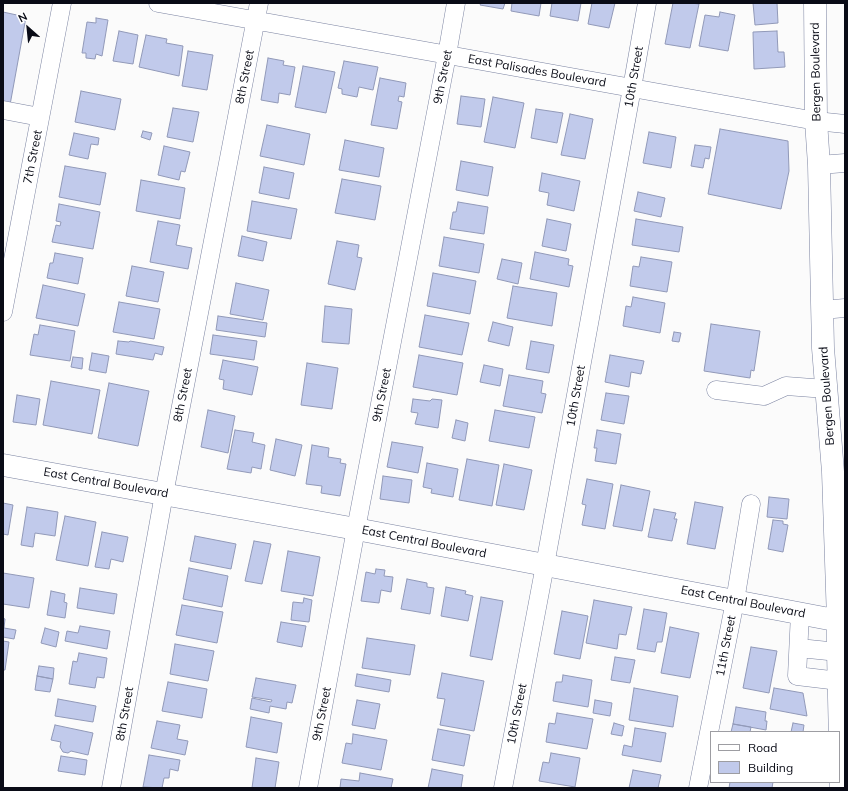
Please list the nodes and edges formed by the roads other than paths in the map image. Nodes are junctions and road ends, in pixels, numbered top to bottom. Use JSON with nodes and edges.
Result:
{"nodes":[{"id":1,"x":62,"y":3,"type":"edge"},
{"id":2,"x":158,"y":3,"type":"edge"},
{"id":3,"x":259,"y":3,"type":"edge"},
{"id":4,"x":456,"y":3,"type":"edge"},
{"id":5,"x":647,"y":3,"type":"edge"},
{"id":6,"x":815,"y":3,"type":"edge"},
{"id":7,"x":256,"y":21,"type":"junction"},
{"id":8,"x":447,"y":55,"type":"junction"},
{"id":9,"x":632,"y":88,"type":"junction"},
{"id":10,"x":3,"y":110,"type":"edge"},
{"id":11,"x":40,"y":117,"type":"junction"},
{"id":12,"x":816,"y":122,"type":"junction"},
{"id":13,"x":845,"y":124,"type":"edge"},
{"id":14,"x":845,"y":163,"type":"edge"},
{"id":15,"x":819,"y":165,"type":"junction"},
{"id":16,"x":845,"y":308,"type":"edge"},
{"id":17,"x":822,"y":310,"type":"junction"},
{"id":18,"x":3,"y":312,"type":"edge"},
{"id":19,"x":826,"y":389,"type":"junction"},
{"id":20,"x":716,"y":390,"type":"dead end"},
{"id":21,"x":3,"y":465,"type":"edge"},
{"id":22,"x":164,"y":494,"type":"junction"},
{"id":23,"x":751,"y":504,"type":"dead end"},
{"id":24,"x":356,"y":529,"type":"junction"},
{"id":25,"x":545,"y":565,"type":"junction"},
{"id":26,"x":735,"y":601,"type":"junction"},
{"id":27,"x":800,"y":613,"type":"junction"},
{"id":28,"x":841,"y":621,"type":"edge"},
{"id":29,"x":799,"y":648,"type":"junction"},
{"id":30,"x":838,"y":652,"type":"junction"},
{"id":31,"x":839,"y":681,"type":"junction"},
{"id":32,"x":840,"y":731,"type":"edge"},
{"id":33,"x":840,"y":734,"type":"edge"},
{"id":34,"x":111,"y":788,"type":"edge"},
{"id":35,"x":308,"y":788,"type":"edge"},
{"id":36,"x":503,"y":788,"type":"edge"},
{"id":37,"x":698,"y":788,"type":"edge"},
{"id":38,"x":841,"y":788,"type":"edge"}],
"edges":[{"from":1,"to":11,"type":"street","name":"7th Street"},
{"from":2,"to":7,"type":"street","name":"East Palisades Boulevard"},
{"from":3,"to":7,"type":"street","name":"8th Street"},
{"from":4,"to":8,"type":"street","name":"9th Street"},
{"from":5,"to":9,"type":"street","name":"10th Street"},
{"from":6,"to":12,"type":"main road","name":"Bergen Boulevard"},
{"from":7,"to":8,"type":"street","name":"East Palisades Boulevard"},
{"from":7,"to":22,"type":"street","name":"8th Street"},
{"from":8,"to":9,"type":"street","name":"East Palisades Boulevard"},
{"from":8,"to":24,"type":"street","name":"9th Street"},
{"from":9,"to":12,"type":"street","name":"East Palisades Boulevard"},
{"from":9,"to":25,"type":"street","name":"10th Street"},
{"from":10,"to":11,"type":"street"},
{"from":11,"to":18,"type":"street","name":"7th Street"},
{"from":12,"to":13,"type":"street","name":"East Palisades Boulevard"},
{"from":12,"to":15,"type":"main road","name":"Bergen Boulevard"},
{"from":14,"to":15,"type":"street"},
{"from":15,"to":17,"type":"main road","name":"Bergen Boulevard"},
{"from":16,"to":17,"type":"street"},
{"from":17,"to":19,"type":"main road","name":"Bergen Boulevard"},
{"from":19,"to":20,"type":"street"},
{"from":19,"to":28,"type":"main road","name":"Bergen Boulevard"},
{"from":21,"to":22,"type":"main road","name":"East Central Boulevard"},
{"from":22,"to":24,"type":"main road","name":"East Central Boulevard"},
{"from":22,"to":34,"type":"street","name":"8th Street"},
{"from":23,"to":26,"type":"street","name":"11th Street"},
{"from":24,"to":25,"type":"main road","name":"East Central Boulevard"},
{"from":24,"to":35,"type":"street","name":"9th Street"},
{"from":25,"to":26,"type":"main road","name":"East Central Boulevard"},
{"from":25,"to":36,"type":"street","name":"10th Street"},
{"from":26,"to":27,"type":"main road","name":"East Central Boulevard"},
{"from":26,"to":37,"type":"street","name":"11th Street"},
{"from":27,"to":28,"type":"main road","name":"East Central Boulevard"},
{"from":27,"to":29,"type":"street"},
{"from":28,"to":30,"type":"main road","name":"Bergen Boulevard"},
{"from":29,"to":30,"type":"street"},
{"from":29,"to":31,"type":"street"},
{"from":30,"to":31,"type":"main road","name":"Bergen Boulevard"},
{"from":31,"to":32,"type":"main road","name":"Bergen Boulevard"},
{"from":33,"to":38,"type":"main road","name":"Bergen Boulevard"}]}
